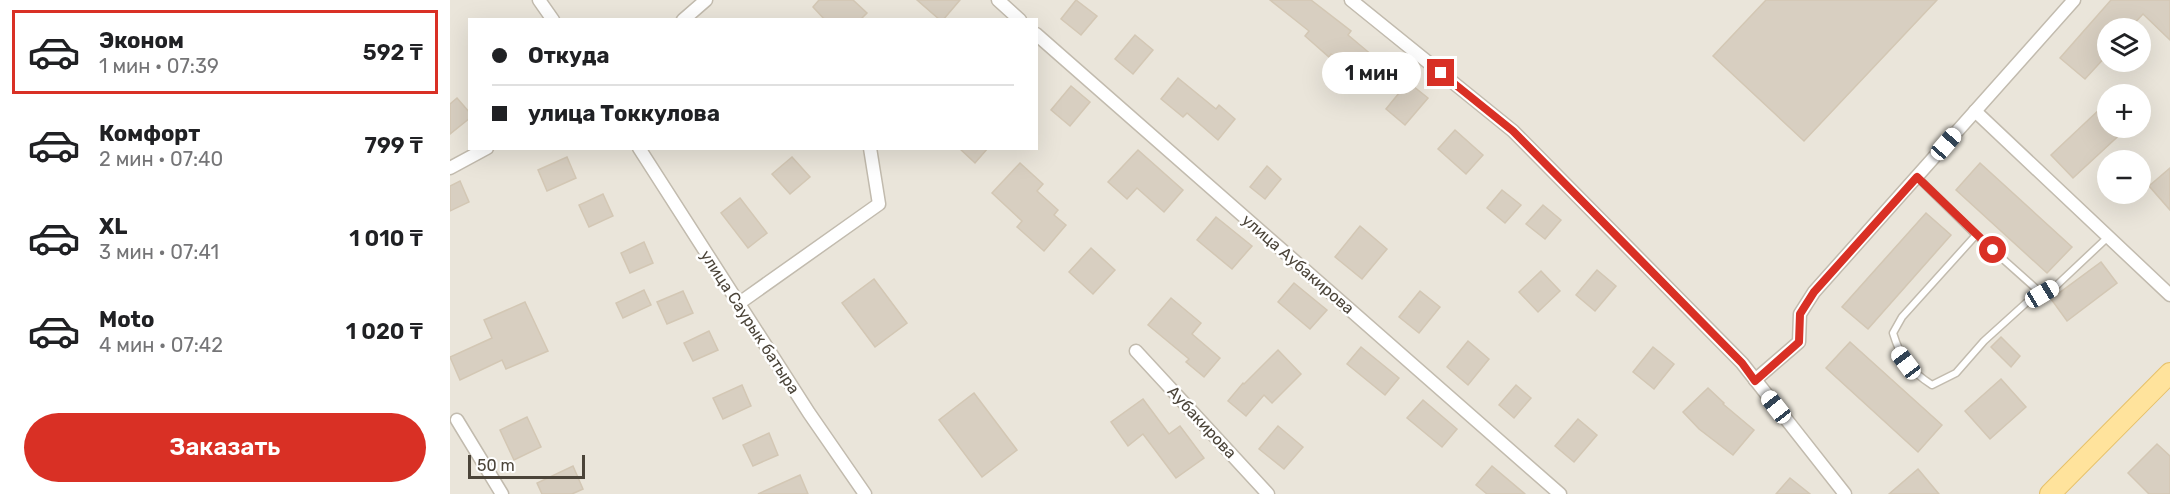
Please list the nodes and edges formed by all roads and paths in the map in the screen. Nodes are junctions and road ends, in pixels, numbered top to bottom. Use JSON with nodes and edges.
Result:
{"nodes":[{"id":1,"x":540,"y":0,"type":"edge"},
{"id":2,"x":706,"y":0,"type":"edge"},
{"id":3,"x":998,"y":0,"type":"edge"},
{"id":4,"x":1351,"y":0,"type":"edge"},
{"id":5,"x":2074,"y":0,"type":"edge"},
{"id":6,"x":552,"y":18,"type":"edge"},
{"id":7,"x":685,"y":18,"type":"edge"},
{"id":8,"x":1018,"y":18,"type":"edge"},
{"id":9,"x":1038,"y":36,"type":"edge"},
{"id":10,"x":1975,"y":111,"type":"junction"},
{"id":11,"x":483,"y":150,"type":"edge"},
{"id":12,"x":640,"y":150,"type":"edge"},
{"id":13,"x":870,"y":150,"type":"edge"},
{"id":14,"x":450,"y":168,"type":"edge"},
{"id":15,"x":1917,"y":177,"type":"junction"},
{"id":16,"x":1977,"y":235,"type":"junction"},
{"id":17,"x":2108,"y":237,"type":"junction"},
{"id":18,"x":2042,"y":294,"type":"junction"},
{"id":19,"x":2170,"y":296,"type":"edge"},
{"id":20,"x":738,"y":304,"type":"junction"},
{"id":21,"x":1136,"y":351,"type":"dead end"},
{"id":22,"x":2170,"y":373,"type":"edge"},
{"id":23,"x":1755,"y":381,"type":"junction"},
{"id":24,"x":457,"y":420,"type":"dead end"},
{"id":25,"x":502,"y":494,"type":"edge"},
{"id":26,"x":865,"y":494,"type":"edge"},
{"id":27,"x":1268,"y":494,"type":"edge"},
{"id":28,"x":1560,"y":494,"type":"edge"},
{"id":29,"x":1845,"y":494,"type":"edge"},
{"id":30,"x":2050,"y":494,"type":"edge"}],
"edges":[{"from":1,"to":6,"type":"street"},
{"from":2,"to":7,"type":"street"},
{"from":3,"to":8,"type":"street"},
{"from":4,"to":23,"type":"street"},
{"from":5,"to":10,"type":"street"},
{"from":9,"to":28,"type":"street","name":"улица Аубакирова"},
{"from":10,"to":15,"type":"street"},
{"from":10,"to":17,"type":"street"},
{"from":11,"to":14,"type":"street"},
{"from":12,"to":20,"type":"street","name":"улица Саурык батыра"},
{"from":13,"to":20,"type":"street"},
{"from":15,"to":16,"type":"lane"},
{"from":15,"to":23,"type":"street"},
{"from":16,"to":18,"type":"lane"},
{"from":16,"to":18,"type":"lane"},
{"from":17,"to":18,"type":"lane"},
{"from":17,"to":19,"type":"street"},
{"from":20,"to":26,"type":"street","name":"улица Саурык батыра"},
{"from":21,"to":27,"type":"street","name":"Аубакирова"},
{"from":22,"to":30,"type":"main road"},
{"from":23,"to":29,"type":"street"},
{"from":24,"to":25,"type":"street"}]}
